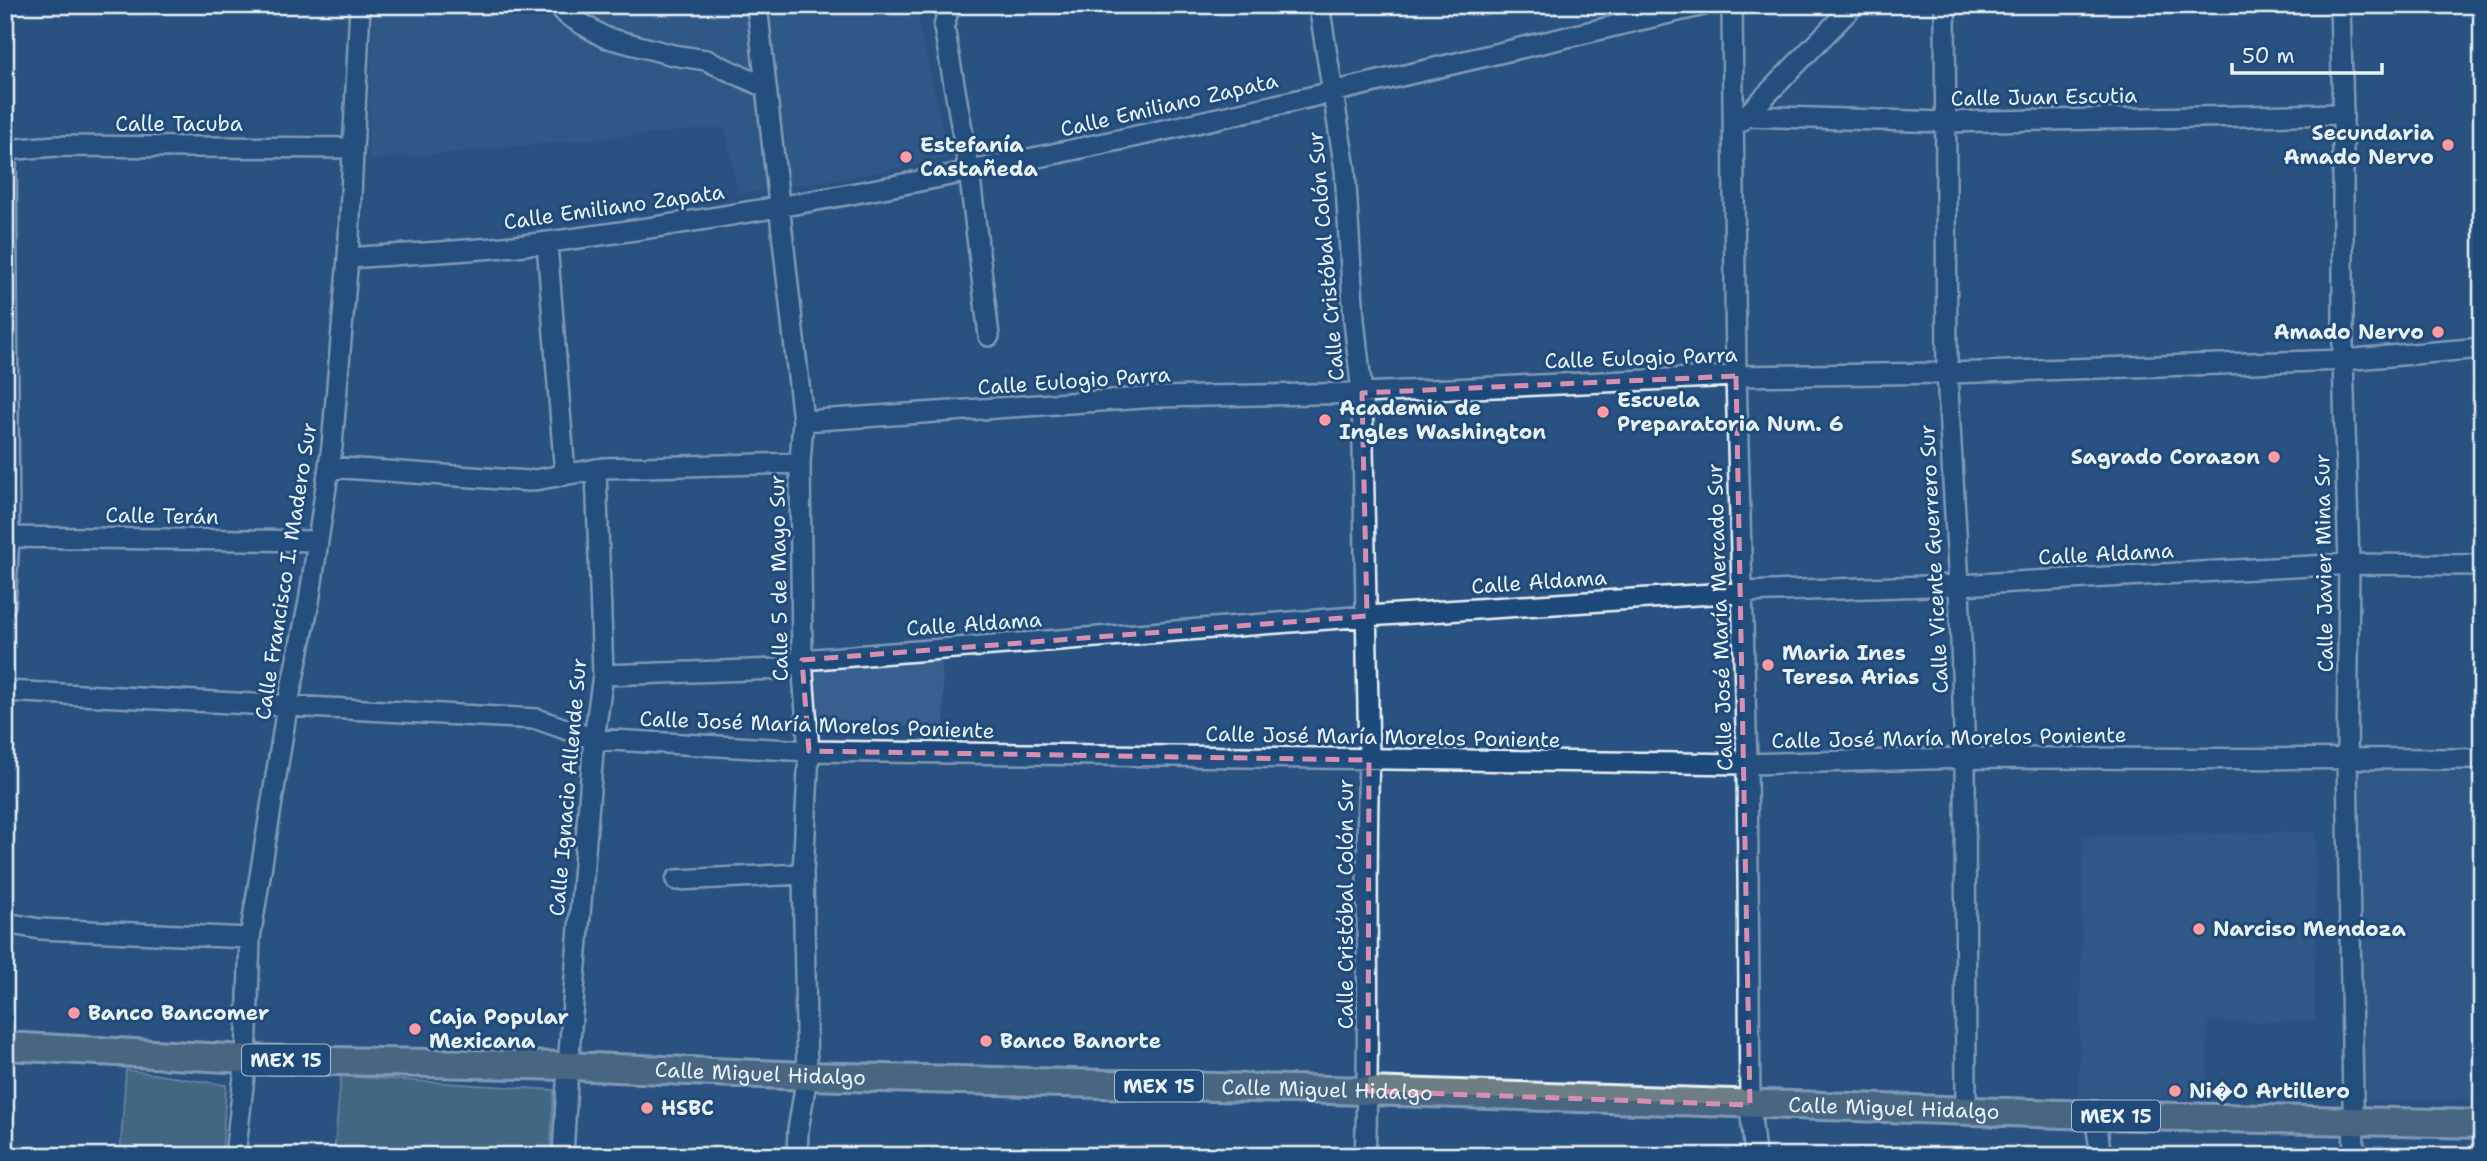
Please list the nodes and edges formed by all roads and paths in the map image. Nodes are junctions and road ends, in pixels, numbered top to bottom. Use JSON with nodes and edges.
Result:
{"nodes":[{"id":1,"x":360,"y":5,"type":"edge"},
{"id":2,"x":558,"y":5,"type":"edge"},
{"id":3,"x":757,"y":5,"type":"edge"},
{"id":4,"x":956,"y":5,"type":"edge"},
{"id":5,"x":1319,"y":5,"type":"edge"},
{"id":6,"x":1704,"y":5,"type":"edge"},
{"id":7,"x":1732,"y":5,"type":"edge"},
{"id":8,"x":1854,"y":5,"type":"edge"},
{"id":9,"x":1945,"y":5,"type":"edge"},
{"id":10,"x":2340,"y":5,"type":"edge"},
{"id":11,"x":765,"y":88,"type":"junction"},
{"id":12,"x":1333,"y":91,"type":"junction"},
{"id":13,"x":2343,"y":114,"type":"junction"},
{"id":14,"x":1740,"y":122,"type":"junction"},
{"id":15,"x":1946,"y":122,"type":"junction"},
{"id":16,"x":354,"y":148,"type":"junction"},
{"id":17,"x":6,"y":150,"type":"edge"},
{"id":18,"x":970,"y":170,"type":"junction"},
{"id":19,"x":781,"y":206,"type":"junction"},
{"id":20,"x":547,"y":243,"type":"junction"},
{"id":21,"x":348,"y":258,"type":"junction"},
{"id":22,"x":989,"y":336,"type":"dead end"},
{"id":23,"x":2482,"y":348,"type":"edge"},
{"id":24,"x":2343,"y":360,"type":"junction"},
{"id":25,"x":1947,"y":373,"type":"junction"},
{"id":26,"x":1736,"y":376,"type":"junction"},
{"id":27,"x":1362,"y":393,"type":"junction"},
{"id":28,"x":803,"y":421,"type":"junction"},
{"id":29,"x":800,"y":463,"type":"junction"},
{"id":30,"x":329,"y":467,"type":"junction"},
{"id":31,"x":596,"y":469,"type":"junction"},
{"id":32,"x":565,"y":475,"type":"junction"},
{"id":33,"x":7,"y":537,"type":"edge"},
{"id":34,"x":318,"y":541,"type":"junction"},
{"id":35,"x":2349,"y":564,"type":"junction"},
{"id":36,"x":2482,"y":565,"type":"edge"},
{"id":37,"x":1959,"y":585,"type":"junction"},
{"id":38,"x":1743,"y":592,"type":"junction"},
{"id":39,"x":5,"y":605,"type":"edge"},
{"id":40,"x":1367,"y":616,"type":"junction"},
{"id":41,"x":802,"y":660,"type":"junction"},
{"id":42,"x":603,"y":675,"type":"junction"},
{"id":43,"x":5,"y":691,"type":"edge"},
{"id":44,"x":287,"y":708,"type":"junction"},
{"id":45,"x":594,"y":739,"type":"junction"},
{"id":46,"x":809,"y":751,"type":"junction"},
{"id":47,"x":1965,"y":758,"type":"junction"},
{"id":48,"x":2347,"y":759,"type":"junction"},
{"id":49,"x":2482,"y":759,"type":"edge"},
{"id":50,"x":1369,"y":760,"type":"junction"},
{"id":51,"x":1747,"y":764,"type":"junction"},
{"id":52,"x":803,"y":874,"type":"junction"},
{"id":53,"x":676,"y":880,"type":"dead end"},
{"id":54,"x":5,"y":923,"type":"edge"},
{"id":55,"x":250,"y":938,"type":"junction"},
{"id":56,"x":5,"y":1046,"type":"edge"},
{"id":57,"x":246,"y":1059,"type":"junction"},
{"id":58,"x":568,"y":1066,"type":"junction"},
{"id":59,"x":807,"y":1076,"type":"junction"},
{"id":60,"x":1368,"y":1091,"type":"junction"},
{"id":61,"x":1750,"y":1105,"type":"junction"},
{"id":62,"x":1966,"y":1110,"type":"junction"},
{"id":63,"x":2095,"y":1115,"type":"junction"},
{"id":64,"x":2353,"y":1120,"type":"junction"},
{"id":65,"x":2482,"y":1124,"type":"edge"},
{"id":66,"x":235,"y":1156,"type":"edge"},
{"id":67,"x":563,"y":1156,"type":"edge"},
{"id":68,"x":797,"y":1156,"type":"edge"},
{"id":69,"x":1365,"y":1156,"type":"edge"},
{"id":70,"x":1755,"y":1156,"type":"edge"},
{"id":71,"x":2101,"y":1156,"type":"edge"},
{"id":72,"x":2354,"y":1156,"type":"edge"}],
"edges":[{"from":1,"to":16,"type":"street","name":"Calle Francisco I. Madero Sur"},
{"from":2,"to":11,"type":"street"},
{"from":3,"to":11,"type":"street","name":"Calle 5 de Mayo Sur"},
{"from":4,"to":18,"type":"street"},
{"from":5,"to":12,"type":"street","name":"Calle Cristóbal Colón Sur"},
{"from":6,"to":12,"type":"street","name":"Calle Emiliano Zapata"},
{"from":7,"to":14,"type":"street","name":"Calle José María Mercado Sur"},
{"from":8,"to":14,"type":"street"},
{"from":9,"to":15,"type":"street","name":"Calle Vicente Guerrero Sur"},
{"from":10,"to":13,"type":"street","name":"Calle Javier Mina Sur"},
{"from":11,"to":19,"type":"street","name":"Calle 5 de Mayo Sur"},
{"from":12,"to":18,"type":"street","name":"Calle Emiliano Zapata"},
{"from":12,"to":27,"type":"street","name":"Calle Cristóbal Colón Sur"},
{"from":13,"to":15,"type":"street","name":"Calle Juan Escutia"},
{"from":13,"to":24,"type":"street","name":"Calle Javier Mina Sur"},
{"from":14,"to":15,"type":"street","name":"Calle Juan Escutia"},
{"from":14,"to":26,"type":"street","name":"Calle José María Mercado Sur"},
{"from":15,"to":25,"type":"street","name":"Calle Vicente Guerrero Sur"},
{"from":16,"to":17,"type":"street","name":"Calle Tacuba"},
{"from":16,"to":21,"type":"street","name":"Calle Francisco I. Madero Sur"},
{"from":17,"to":33,"type":"street"},
{"from":18,"to":19,"type":"street","name":"Calle Emiliano Zapata"},
{"from":18,"to":22,"type":"street"},
{"from":19,"to":20,"type":"street","name":"Calle Emiliano Zapata"},
{"from":19,"to":28,"type":"street","name":"Calle 5 de Mayo Sur"},
{"from":20,"to":21,"type":"street","name":"Calle Emiliano Zapata"},
{"from":20,"to":32,"type":"street"},
{"from":21,"to":30,"type":"street","name":"Calle Francisco I. Madero Sur"},
{"from":23,"to":24,"type":"street","name":"Calle Eulogio Parra"},
{"from":24,"to":25,"type":"street","name":"Calle Eulogio Parra"},
{"from":24,"to":35,"type":"street","name":"Calle Javier Mina Sur"},
{"from":25,"to":26,"type":"street","name":"Calle Eulogio Parra"},
{"from":25,"to":37,"type":"street","name":"Calle Vicente Guerrero Sur"},
{"from":26,"to":27,"type":"street","name":"Calle Eulogio Parra"},
{"from":26,"to":38,"type":"street","name":"Calle José María Mercado Sur"},
{"from":27,"to":28,"type":"street","name":"Calle Eulogio Parra"},
{"from":27,"to":40,"type":"street","name":"Calle Cristóbal Colón Sur"},
{"from":28,"to":29,"type":"street","name":"Calle 5 de Mayo Sur"},
{"from":29,"to":31,"type":"street"},
{"from":29,"to":41,"type":"street","name":"Calle 5 de Mayo Sur"},
{"from":30,"to":32,"type":"street"},
{"from":30,"to":34,"type":"street","name":"Calle Francisco I. Madero Sur"},
{"from":31,"to":32,"type":"street"},
{"from":31,"to":42,"type":"street","name":"Calle Ignacio Allende Sur"},
{"from":33,"to":34,"type":"street","name":"Calle Terán"},
{"from":33,"to":39,"type":"street"},
{"from":34,"to":44,"type":"street","name":"Calle Francisco I. Madero Sur"},
{"from":35,"to":36,"type":"street","name":"Calle Aldama"},
{"from":35,"to":37,"type":"street","name":"Calle Aldama"},
{"from":35,"to":48,"type":"street","name":"Calle Javier Mina Sur"},
{"from":37,"to":38,"type":"street","name":"Calle Aldama"},
{"from":37,"to":47,"type":"street","name":"Calle Vicente Guerrero Sur"},
{"from":38,"to":40,"type":"street","name":"Calle Aldama"},
{"from":38,"to":51,"type":"street","name":"Calle José María Mercado Sur"},
{"from":40,"to":41,"type":"street","name":"Calle Aldama"},
{"from":40,"to":50,"type":"street","name":"Calle Cristóbal Colón Sur"},
{"from":41,"to":42,"type":"street","name":"Calle Aldama"},
{"from":41,"to":46,"type":"street","name":"Calle 5 de Mayo Sur"},
{"from":42,"to":45,"type":"street","name":"Calle Ignacio Allende Sur"},
{"from":43,"to":44,"type":"street","name":"Calle José María Morelos Poniente"},
{"from":44,"to":45,"type":"street","name":"Calle José María Morelos Poniente"},
{"from":44,"to":55,"type":"street","name":"Calle Francisco I. Madero Sur"},
{"from":45,"to":46,"type":"street","name":"Calle José María Morelos Poniente"},
{"from":45,"to":58,"type":"street","name":"Calle Ignacio Allende Sur"},
{"from":46,"to":50,"type":"street","name":"Calle José María Morelos Poniente"},
{"from":46,"to":52,"type":"street","name":"Calle 5 de Mayo Sur"},
{"from":47,"to":48,"type":"street","name":"Calle José María Morelos Poniente"},
{"from":47,"to":51,"type":"street","name":"Calle José María Morelos Poniente"},
{"from":47,"to":62,"type":"street","name":"Calle Vicente Guerrero Sur"},
{"from":48,"to":49,"type":"street","name":"Calle José María Morelos Poniente"},
{"from":48,"to":64,"type":"street","name":"Calle Javier Mina Sur"},
{"from":50,"to":51,"type":"street","name":"Calle José María Morelos Poniente"},
{"from":50,"to":60,"type":"street","name":"Calle Cristóbal Colón Sur"},
{"from":51,"to":61,"type":"street","name":"Calle José María Mercado Sur"},
{"from":52,"to":53,"type":"street"},
{"from":52,"to":59,"type":"street","name":"Calle 5 de Mayo Sur"},
{"from":54,"to":55,"type":"street"},
{"from":55,"to":57,"type":"street","name":"Calle Francisco I. Madero Sur"},
{"from":56,"to":57,"type":"main road","name":"Calle Miguel Hidalgo","number":"MEX 15"},
{"from":57,"to":58,"type":"main road","name":"Calle Miguel Hidalgo","number":"MEX 15"},
{"from":57,"to":66,"type":"street","name":"Calle Francisco I. Madero Sur"},
{"from":58,"to":59,"type":"main road","name":"Calle Miguel Hidalgo","number":"MEX 15"},
{"from":58,"to":67,"type":"street","name":"Calle Ignacio Allende Sur"},
{"from":59,"to":60,"type":"main road","name":"Calle Miguel Hidalgo","number":"MEX 15"},
{"from":59,"to":68,"type":"street","name":"Calle 5 de Mayo Sur"},
{"from":60,"to":61,"type":"main road","name":"Calle Miguel Hidalgo","number":"MEX 15"},
{"from":60,"to":69,"type":"street","name":"Calle Cristóbal Colón Sur"},
{"from":61,"to":62,"type":"main road","name":"Calle Miguel Hidalgo","number":"MEX 15"},
{"from":61,"to":70,"type":"street","name":"Calle José María Mercado Sur"},
{"from":62,"to":63,"type":"main road","name":"Calle Miguel Hidalgo","number":"MEX 15"},
{"from":63,"to":64,"type":"main road","name":"Calle Miguel Hidalgo","number":"MEX 15"},
{"from":63,"to":71,"type":"street"},
{"from":64,"to":65,"type":"main road","name":"Calle Miguel Hidalgo","number":"MEX 15"},
{"from":64,"to":72,"type":"street","name":"Calle Javier Mina Sur"}]}
